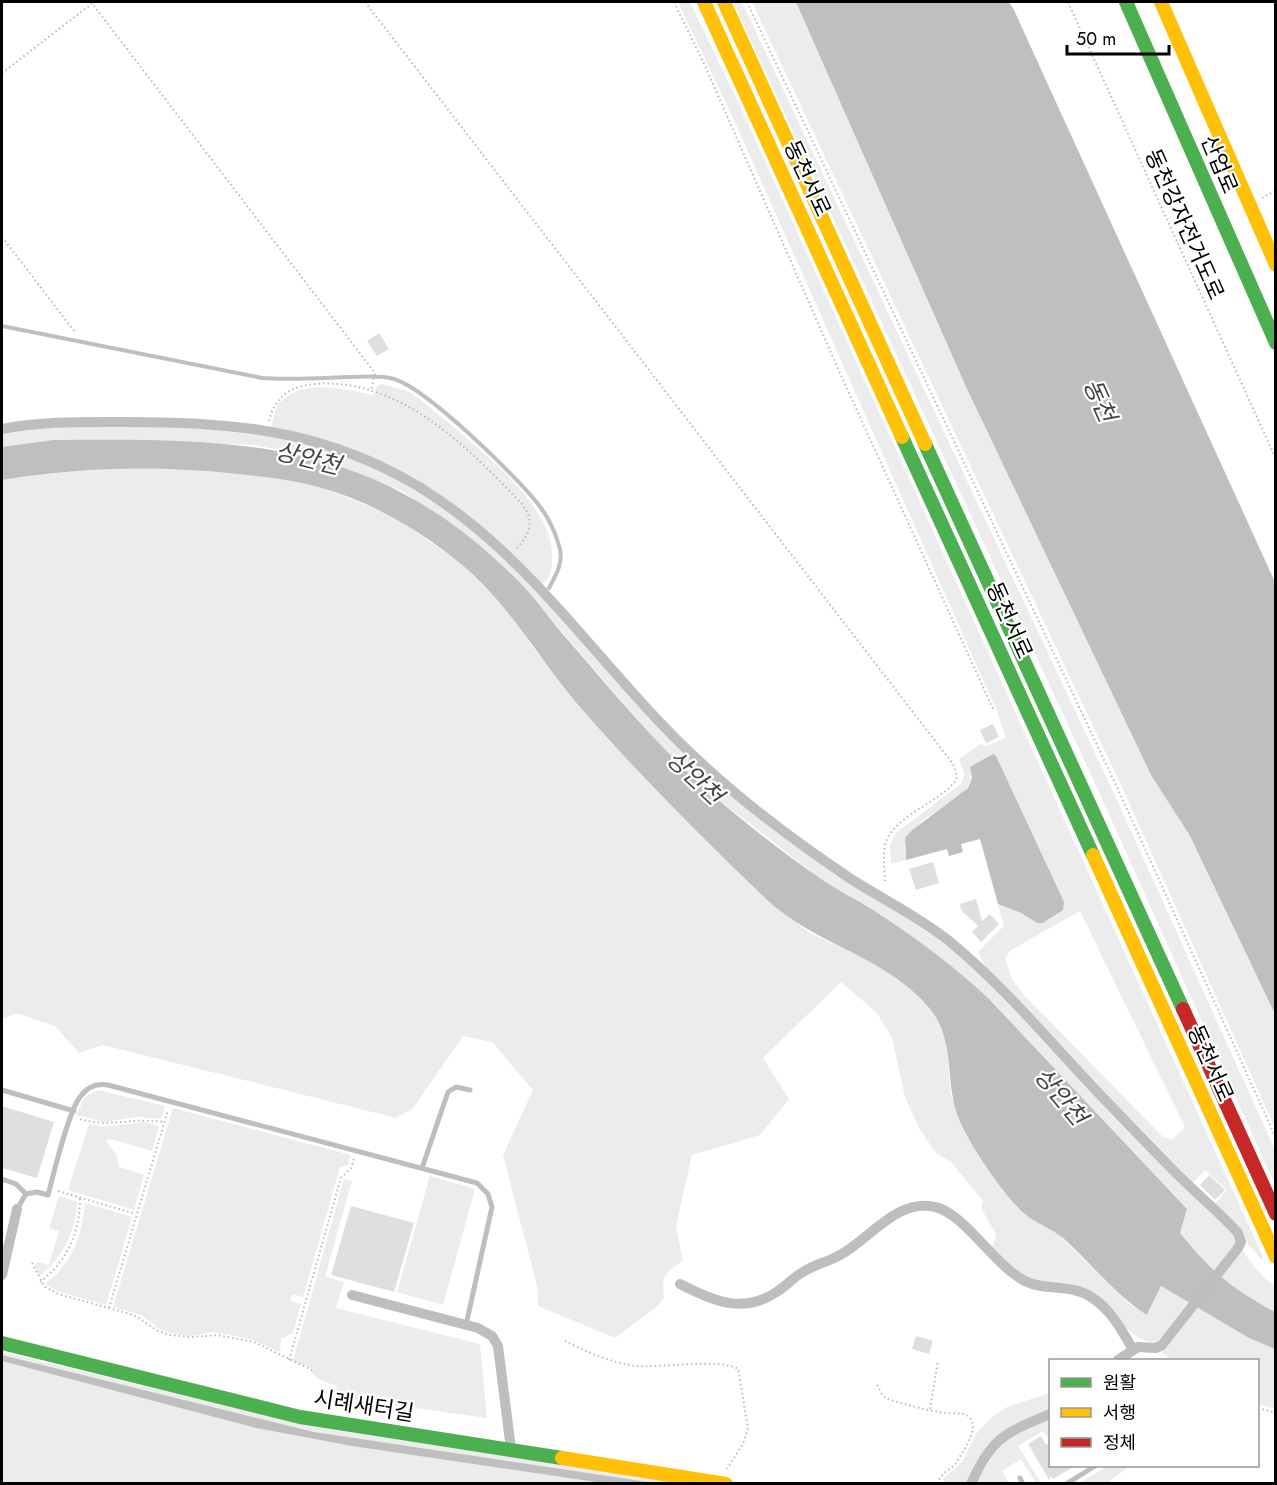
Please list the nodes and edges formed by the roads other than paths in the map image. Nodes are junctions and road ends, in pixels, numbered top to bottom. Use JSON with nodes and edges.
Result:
{"nodes":[{"id":1,"x":704,"y":2,"type":"edge"},
{"id":2,"x":724,"y":2,"type":"edge"},
{"id":3,"x":1126,"y":2,"type":"edge"},
{"id":4,"x":1161,"y":2,"type":"edge"},
{"id":5,"x":1275,"y":265,"type":"edge"},
{"id":6,"x":1275,"y":343,"type":"edge"},
{"id":7,"x":2,"y":429,"type":"edge"},
{"id":8,"x":2,"y":1090,"type":"edge"},
{"id":9,"x":470,"y":1090,"type":"dead end"},
{"id":10,"x":73,"y":1114,"type":"junction"},
{"id":11,"x":423,"y":1168,"type":"junction"},
{"id":12,"x":2,"y":1179,"type":"edge"},
{"id":13,"x":26,"y":1194,"type":"junction"},
{"id":14,"x":17,"y":1209,"type":"joint"},
{"id":15,"x":1275,"y":1214,"type":"edge"},
{"id":16,"x":1275,"y":1257,"type":"edge"},
{"id":17,"x":2,"y":1275,"type":"edge"},
{"id":18,"x":680,"y":1284,"type":"dead end"},
{"id":19,"x":352,"y":1295,"type":"dead end"},
{"id":20,"x":466,"y":1325,"type":"junction"},
{"id":21,"x":2,"y":1342,"type":"edge"},
{"id":22,"x":1133,"y":1350,"type":"junction"},
{"id":23,"x":1120,"y":1359,"type":"edge"},
{"id":24,"x":1049,"y":1414,"type":"edge"},
{"id":25,"x":511,"y":1449,"type":"junction"},
{"id":26,"x":1093,"y":1467,"type":"edge"},
{"id":27,"x":725,"y":1483,"type":"edge"},
{"id":28,"x":971,"y":1484,"type":"edge"},
{"id":29,"x":1066,"y":1484,"type":"edge"}],
"edges":[{"from":1,"to":16,"type":"main road","name":"동천서로"},
{"from":2,"to":15,"type":"main road","name":"동천서로"},
{"from":3,"to":6,"type":"main road","name":"산업로"},
{"from":4,"to":5,"type":"main road","name":"산업로"},
{"from":7,"to":22,"type":"street"},
{"from":8,"to":10,"type":"lane"},
{"from":9,"to":11,"type":"lane"},
{"from":10,"to":11,"type":"lane"},
{"from":10,"to":13,"type":"lane"},
{"from":11,"to":20,"type":"lane"},
{"from":12,"to":13,"type":"lane"},
{"from":13,"to":14,"type":"lane"},
{"from":14,"to":17,"type":"street"},
{"from":18,"to":22,"type":"street"},
{"from":19,"to":20,"type":"street"},
{"from":20,"to":25,"type":"street"},
{"from":21,"to":25,"type":"main road","name":"시례새터길"},
{"from":22,"to":23,"type":"street"},
{"from":24,"to":28,"type":"street"},
{"from":25,"to":27,"type":"main road","name":"시례새터길"},
{"from":26,"to":29,"type":"lane"}]}
